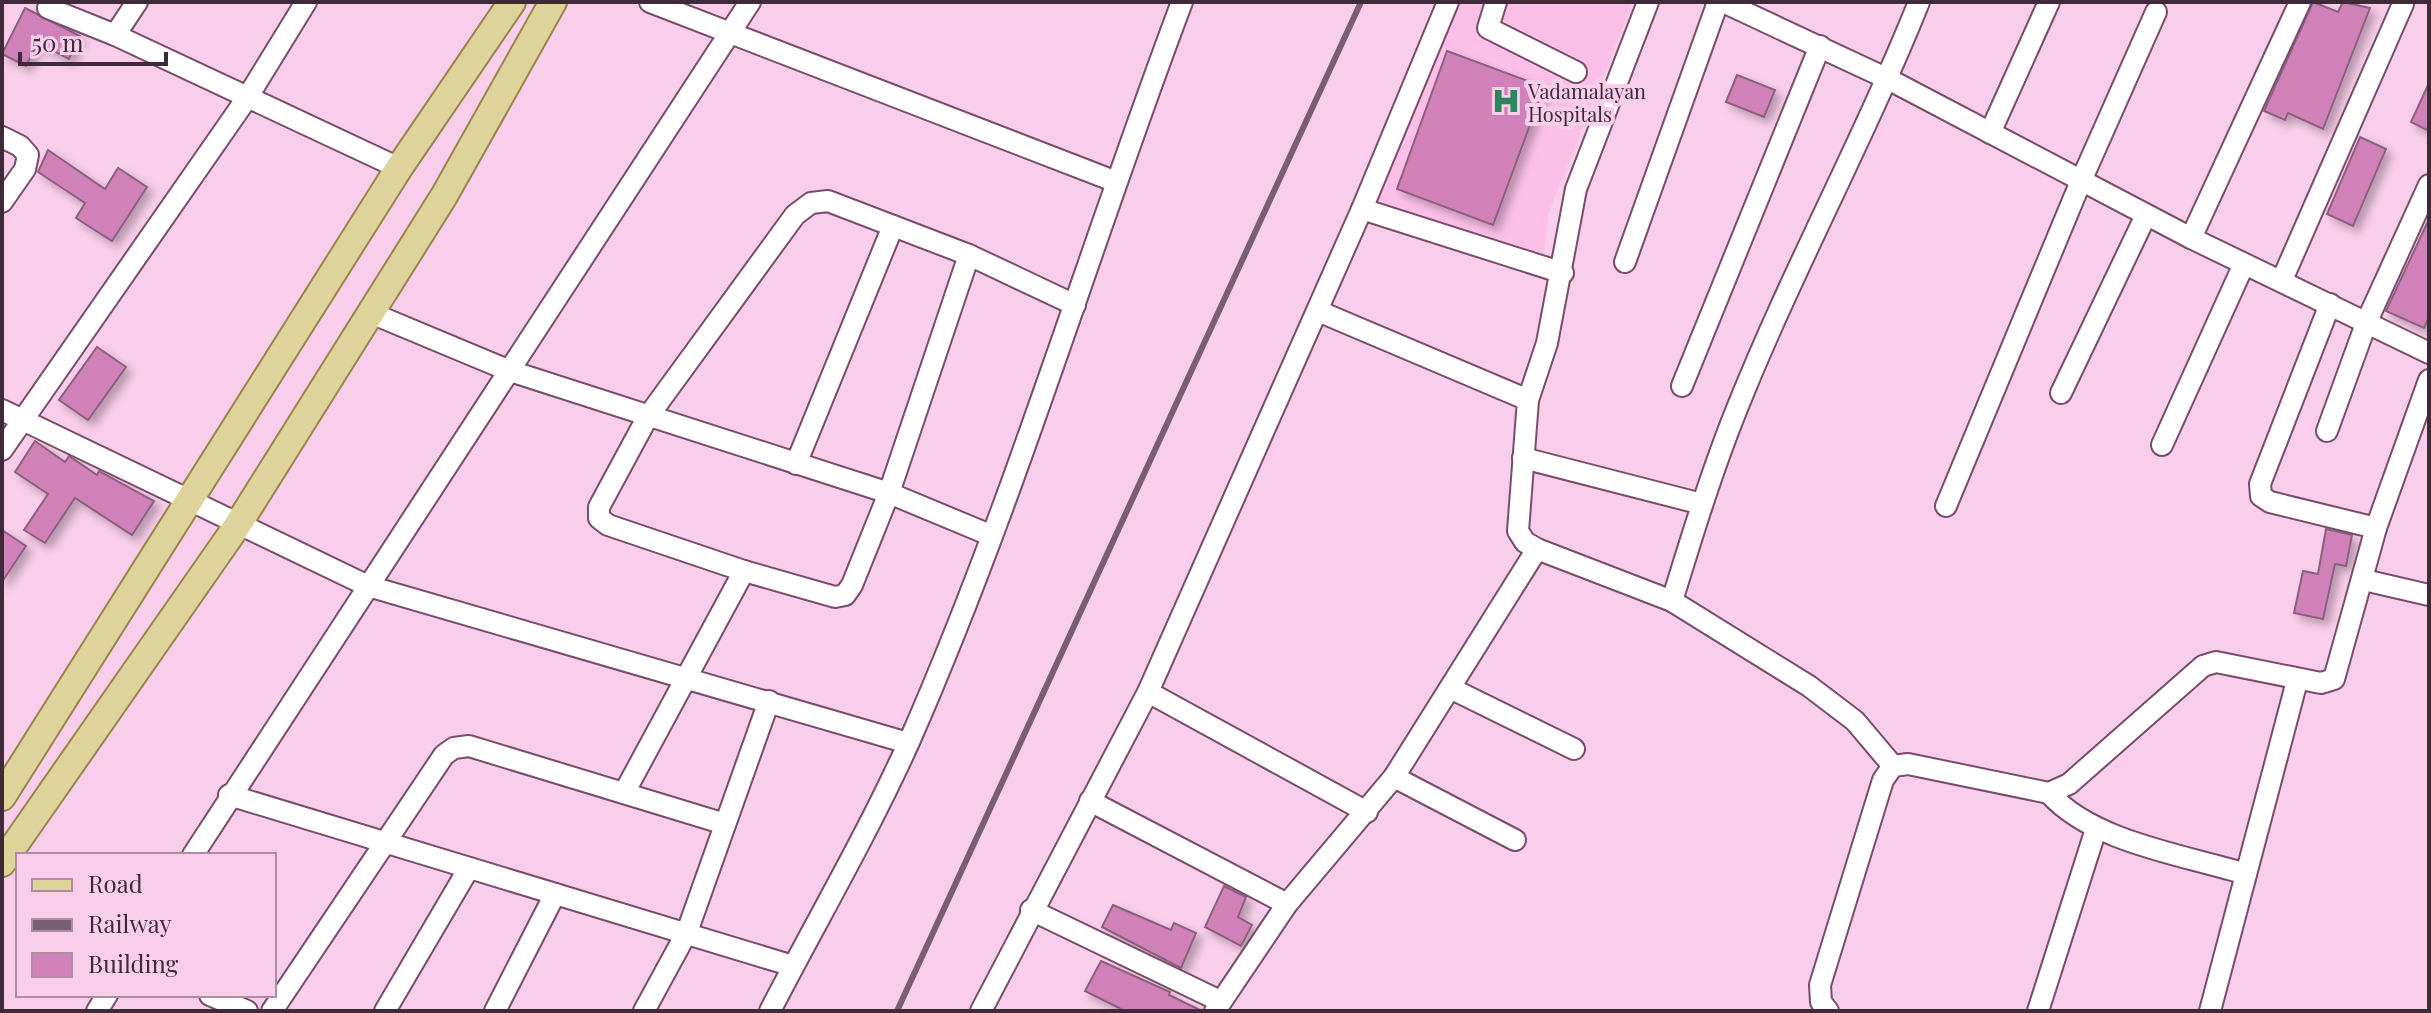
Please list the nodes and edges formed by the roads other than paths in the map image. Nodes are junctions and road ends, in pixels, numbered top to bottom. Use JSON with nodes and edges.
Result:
{"nodes":[{"id":1,"x":137,"y":2,"type":"edge"},
{"id":2,"x":306,"y":2,"type":"edge"},
{"id":3,"x":512,"y":2,"type":"edge"},
{"id":4,"x":553,"y":2,"type":"edge"},
{"id":5,"x":650,"y":2,"type":"edge"},
{"id":6,"x":750,"y":2,"type":"edge"},
{"id":7,"x":1182,"y":2,"type":"edge"},
{"id":8,"x":1448,"y":2,"type":"edge"},
{"id":9,"x":1496,"y":2,"type":"edge"},
{"id":10,"x":1648,"y":2,"type":"edge"},
{"id":11,"x":1720,"y":2,"type":"edge"},
{"id":12,"x":1919,"y":2,"type":"edge"},
{"id":13,"x":2049,"y":2,"type":"edge"},
{"id":14,"x":2300,"y":2,"type":"edge"},
{"id":15,"x":2403,"y":4,"type":"edge"},
{"id":16,"x":48,"y":8,"type":"dead end"},
{"id":17,"x":2156,"y":12,"type":"dead end"},
{"id":18,"x":733,"y":32,"type":"junction"},
{"id":19,"x":115,"y":35,"type":"junction"},
{"id":20,"x":1820,"y":46,"type":"junction"},
{"id":21,"x":1576,"y":72,"type":"dead end"},
{"id":22,"x":1888,"y":79,"type":"junction"},
{"id":23,"x":247,"y":98,"type":"junction"},
{"id":24,"x":1990,"y":133,"type":"junction"},
{"id":25,"x":2,"y":137,"type":"edge"},
{"id":26,"x":399,"y":168,"type":"junction"},
{"id":27,"x":1114,"y":181,"type":"junction"},
{"id":28,"x":2081,"y":181,"type":"junction"},
{"id":29,"x":2429,"y":185,"type":"edge"},
{"id":30,"x":2,"y":202,"type":"edge"},
{"id":31,"x":1362,"y":209,"type":"junction"},
{"id":32,"x":2146,"y":215,"type":"junction"},
{"id":33,"x":893,"y":226,"type":"junction"},
{"id":34,"x":2191,"y":238,"type":"junction"},
{"id":35,"x":969,"y":255,"type":"junction"},
{"id":36,"x":1625,"y":262,"type":"dead end"},
{"id":37,"x":2244,"y":264,"type":"junction"},
{"id":38,"x":1563,"y":273,"type":"junction"},
{"id":39,"x":2282,"y":280,"type":"junction"},
{"id":40,"x":2330,"y":304,"type":"junction"},
{"id":41,"x":1075,"y":305,"type":"junction"},
{"id":42,"x":1318,"y":311,"type":"junction"},
{"id":43,"x":371,"y":313,"type":"junction"},
{"id":44,"x":2367,"y":321,"type":"junction"},
{"id":45,"x":2429,"y":353,"type":"edge"},
{"id":46,"x":510,"y":371,"type":"junction"},
{"id":47,"x":2429,"y":380,"type":"edge"},
{"id":48,"x":1682,"y":386,"type":"dead end"},
{"id":49,"x":2061,"y":393,"type":"dead end"},
{"id":50,"x":1528,"y":400,"type":"junction"},
{"id":51,"x":2,"y":410,"type":"edge"},
{"id":52,"x":22,"y":418,"type":"junction"},
{"id":53,"x":647,"y":418,"type":"junction"},
{"id":54,"x":2327,"y":431,"type":"dead end"},
{"id":55,"x":2162,"y":445,"type":"dead end"},
{"id":56,"x":2,"y":450,"type":"edge"},
{"id":57,"x":1523,"y":458,"type":"junction"},
{"id":58,"x":796,"y":464,"type":"junction"},
{"id":59,"x":889,"y":493,"type":"junction"},
{"id":60,"x":190,"y":501,"type":"junction"},
{"id":61,"x":1702,"y":504,"type":"junction"},
{"id":62,"x":1946,"y":506,"type":"dead end"},
{"id":63,"x":237,"y":526,"type":"junction"},
{"id":64,"x":2376,"y":528,"type":"junction"},
{"id":65,"x":990,"y":535,"type":"junction"},
{"id":66,"x":1537,"y":549,"type":"junction"},
{"id":67,"x":744,"y":571,"type":"junction"},
{"id":68,"x":2364,"y":580,"type":"junction"},
{"id":69,"x":368,"y":586,"type":"junction"},
{"id":70,"x":2429,"y":595,"type":"edge"},
{"id":71,"x":1672,"y":601,"type":"junction"},
{"id":72,"x":687,"y":676,"type":"junction"},
{"id":73,"x":2297,"y":681,"type":"junction"},
{"id":74,"x":1450,"y":688,"type":"junction"},
{"id":75,"x":1148,"y":692,"type":"junction"},
{"id":76,"x":769,"y":701,"type":"junction"},
{"id":77,"x":908,"y":743,"type":"junction"},
{"id":78,"x":1574,"y":749,"type":"dead end"},
{"id":79,"x":1893,"y":766,"type":"junction"},
{"id":80,"x":1394,"y":777,"type":"junction"},
{"id":81,"x":624,"y":793,"type":"junction"},
{"id":82,"x":2049,"y":793,"type":"junction"},
{"id":83,"x":229,"y":795,"type":"junction"},
{"id":84,"x":2,"y":797,"type":"edge"},
{"id":85,"x":1090,"y":801,"type":"junction"},
{"id":86,"x":1367,"y":812,"type":"junction"},
{"id":87,"x":725,"y":824,"type":"junction"},
{"id":88,"x":2096,"y":829,"type":"junction"},
{"id":89,"x":1515,"y":840,"type":"dead end"},
{"id":90,"x":384,"y":845,"type":"junction"},
{"id":91,"x":194,"y":853,"type":"edge"},
{"id":92,"x":2,"y":863,"type":"edge"},
{"id":93,"x":469,"y":868,"type":"junction"},
{"id":94,"x":2246,"y":874,"type":"junction"},
{"id":95,"x":555,"y":894,"type":"junction"},
{"id":96,"x":1287,"y":904,"type":"junction"},
{"id":97,"x":1031,"y":910,"type":"junction"},
{"id":98,"x":687,"y":932,"type":"junction"},
{"id":99,"x":793,"y":966,"type":"junction"},
{"id":100,"x":215,"y":997,"type":"edge"},
{"id":101,"x":1218,"y":1006,"type":"edge"},
{"id":102,"x":247,"y":1011,"type":"edge"},
{"id":103,"x":272,"y":1011,"type":"edge"},
{"id":104,"x":385,"y":1011,"type":"edge"},
{"id":105,"x":495,"y":1011,"type":"edge"},
{"id":106,"x":644,"y":1011,"type":"edge"},
{"id":107,"x":770,"y":1011,"type":"edge"},
{"id":108,"x":981,"y":1011,"type":"edge"},
{"id":109,"x":1828,"y":1011,"type":"edge"},
{"id":110,"x":2038,"y":1011,"type":"edge"},
{"id":111,"x":2210,"y":1011,"type":"edge"}],
"edges":[{"from":1,"to":19,"type":"street"},
{"from":2,"to":23,"type":"street"},
{"from":3,"to":26,"type":"main road"},
{"from":4,"to":43,"type":"main road"},
{"from":5,"to":18,"type":"street"},
{"from":6,"to":18,"type":"street"},
{"from":7,"to":27,"type":"street"},
{"from":8,"to":31,"type":"street"},
{"from":9,"to":21,"type":"street"},
{"from":10,"to":38,"type":"street"},
{"from":11,"to":20,"type":"street"},
{"from":11,"to":36,"type":"street"},
{"from":12,"to":22,"type":"street"},
{"from":13,"to":24,"type":"street"},
{"from":14,"to":34,"type":"street"},
{"from":15,"to":39,"type":"street"},
{"from":16,"to":19,"type":"street"},
{"from":17,"to":28,"type":"street"},
{"from":18,"to":27,"type":"street"},
{"from":18,"to":46,"type":"street"},
{"from":19,"to":23,"type":"street"},
{"from":20,"to":22,"type":"street"},
{"from":20,"to":48,"type":"street"},
{"from":22,"to":24,"type":"street"},
{"from":22,"to":61,"type":"street"},
{"from":23,"to":26,"type":"street"},
{"from":23,"to":52,"type":"street"},
{"from":24,"to":28,"type":"street"},
{"from":25,"to":30,"type":"street"},
{"from":26,"to":60,"type":"main road"},
{"from":27,"to":41,"type":"street"},
{"from":28,"to":32,"type":"street"},
{"from":28,"to":62,"type":"street"},
{"from":29,"to":44,"type":"street"},
{"from":31,"to":38,"type":"street"},
{"from":31,"to":42,"type":"street"},
{"from":32,"to":34,"type":"street"},
{"from":32,"to":49,"type":"street"},
{"from":33,"to":35,"type":"street"},
{"from":33,"to":53,"type":"street"},
{"from":33,"to":58,"type":"street"},
{"from":34,"to":37,"type":"street"},
{"from":35,"to":41,"type":"street"},
{"from":35,"to":59,"type":"street"},
{"from":37,"to":39,"type":"street"},
{"from":37,"to":55,"type":"street"},
{"from":38,"to":50,"type":"street"},
{"from":39,"to":40,"type":"street"},
{"from":40,"to":44,"type":"street"},
{"from":40,"to":64,"type":"street"},
{"from":41,"to":65,"type":"street"},
{"from":42,"to":50,"type":"street"},
{"from":42,"to":75,"type":"street"},
{"from":43,"to":46,"type":"street"},
{"from":43,"to":63,"type":"main road"},
{"from":44,"to":45,"type":"street"},
{"from":44,"to":54,"type":"street"},
{"from":46,"to":53,"type":"street"},
{"from":46,"to":69,"type":"street"},
{"from":47,"to":64,"type":"street"},
{"from":50,"to":57,"type":"street"},
{"from":51,"to":52,"type":"street"},
{"from":52,"to":56,"type":"street"},
{"from":52,"to":60,"type":"street"},
{"from":53,"to":58,"type":"street"},
{"from":53,"to":67,"type":"street"},
{"from":57,"to":61,"type":"street"},
{"from":57,"to":66,"type":"street"},
{"from":58,"to":59,"type":"street"},
{"from":59,"to":65,"type":"street"},
{"from":59,"to":67,"type":"street"},
{"from":60,"to":63,"type":"street"},
{"from":60,"to":84,"type":"main road"},
{"from":61,"to":71,"type":"street"},
{"from":63,"to":69,"type":"street"},
{"from":63,"to":92,"type":"main road"},
{"from":64,"to":68,"type":"street"},
{"from":65,"to":77,"type":"street"},
{"from":66,"to":71,"type":"street"},
{"from":66,"to":74,"type":"street"},
{"from":67,"to":72,"type":"street"},
{"from":68,"to":70,"type":"street"},
{"from":68,"to":73,"type":"street"},
{"from":69,"to":72,"type":"street"},
{"from":69,"to":83,"type":"street"},
{"from":71,"to":79,"type":"street"},
{"from":72,"to":76,"type":"street"},
{"from":72,"to":81,"type":"street"},
{"from":73,"to":82,"type":"street"},
{"from":73,"to":94,"type":"street"},
{"from":74,"to":78,"type":"street"},
{"from":74,"to":80,"type":"street"},
{"from":75,"to":85,"type":"street"},
{"from":75,"to":86,"type":"street"},
{"from":76,"to":77,"type":"street"},
{"from":76,"to":87,"type":"street"},
{"from":77,"to":99,"type":"street"},
{"from":79,"to":82,"type":"street"},
{"from":79,"to":109,"type":"street"},
{"from":80,"to":86,"type":"street"},
{"from":80,"to":89,"type":"street"},
{"from":81,"to":87,"type":"street"},
{"from":81,"to":90,"type":"street"},
{"from":82,"to":88,"type":"street"},
{"from":83,"to":90,"type":"street"},
{"from":83,"to":91,"type":"street"},
{"from":85,"to":96,"type":"street"},
{"from":85,"to":97,"type":"street"},
{"from":86,"to":96,"type":"street"},
{"from":87,"to":98,"type":"street"},
{"from":88,"to":94,"type":"street"},
{"from":88,"to":110,"type":"street"},
{"from":90,"to":93,"type":"street"},
{"from":90,"to":103,"type":"street"},
{"from":93,"to":95,"type":"street"},
{"from":93,"to":104,"type":"street"},
{"from":94,"to":111,"type":"street"},
{"from":95,"to":98,"type":"street"},
{"from":95,"to":105,"type":"street"},
{"from":96,"to":101,"type":"street"},
{"from":97,"to":101,"type":"street"},
{"from":97,"to":108,"type":"street"},
{"from":98,"to":99,"type":"street"},
{"from":98,"to":106,"type":"street"},
{"from":99,"to":107,"type":"street"},
{"from":100,"to":102,"type":"street"}]}
